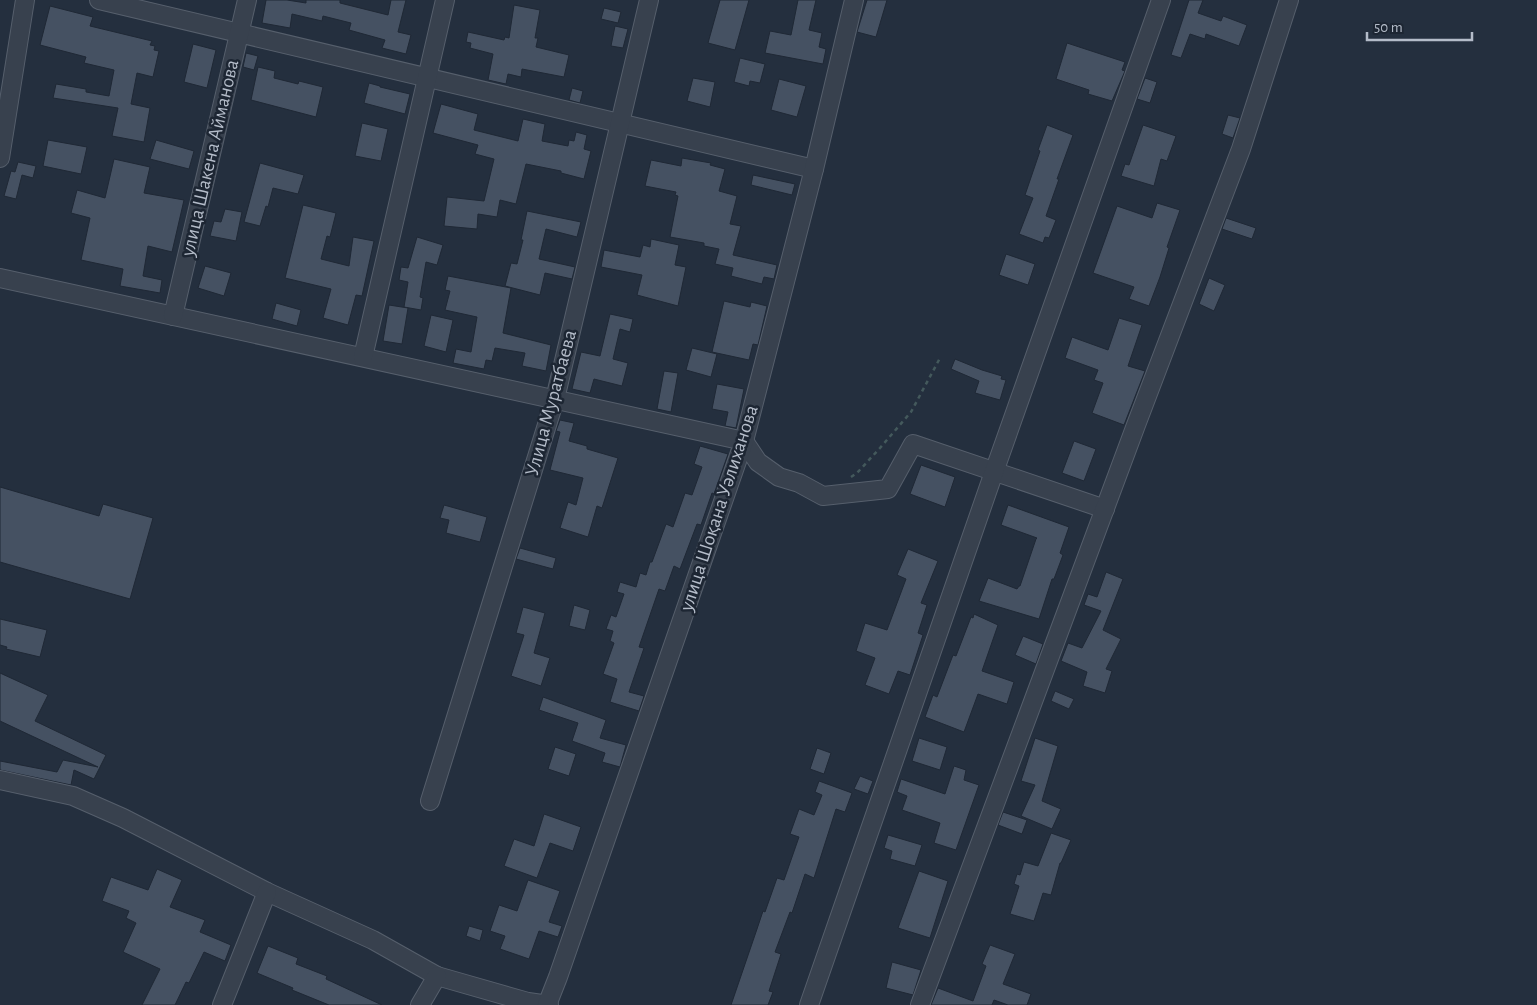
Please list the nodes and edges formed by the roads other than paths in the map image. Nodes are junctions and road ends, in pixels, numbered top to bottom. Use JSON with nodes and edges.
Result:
{"nodes":[{"id":1,"x":25,"y":0,"type":"edge"},
{"id":2,"x":99,"y":0,"type":"edge"},
{"id":3,"x":247,"y":0,"type":"edge"},
{"id":4,"x":446,"y":0,"type":"edge"},
{"id":5,"x":649,"y":0,"type":"edge"},
{"id":6,"x":854,"y":0,"type":"edge"},
{"id":7,"x":1161,"y":0,"type":"edge"},
{"id":8,"x":1289,"y":0,"type":"edge"},
{"id":9,"x":240,"y":33,"type":"junction"},
{"id":10,"x":427,"y":78,"type":"junction"},
{"id":11,"x":620,"y":122,"type":"junction"},
{"id":12,"x":0,"y":158,"type":"edge"},
{"id":13,"x":814,"y":169,"type":"junction"},
{"id":14,"x":0,"y":278,"type":"edge"},
{"id":15,"x":173,"y":316,"type":"junction"},
{"id":16,"x":363,"y":357,"type":"junction"},
{"id":17,"x":555,"y":400,"type":"junction"},
{"id":18,"x":744,"y":441,"type":"junction"},
{"id":19,"x":994,"y":472,"type":"junction"},
{"id":20,"x":1105,"y":509,"type":"junction"},
{"id":21,"x":0,"y":780,"type":"edge"},
{"id":22,"x":430,"y":801,"type":"dead end"},
{"id":23,"x":267,"y":892,"type":"junction"},
{"id":24,"x":438,"y":976,"type":"junction"},
{"id":25,"x":222,"y":1005,"type":"edge"},
{"id":26,"x":420,"y":1005,"type":"edge"},
{"id":27,"x":547,"y":1005,"type":"edge"},
{"id":28,"x":809,"y":1005,"type":"edge"},
{"id":29,"x":920,"y":1005,"type":"edge"}],
"edges":[{"from":1,"to":12,"type":"street"},
{"from":2,"to":9,"type":"street"},
{"from":3,"to":9,"type":"street","name":"улица Шакена Айманова"},
{"from":4,"to":10,"type":"street"},
{"from":5,"to":11,"type":"street","name":"Улица Муратбаева"},
{"from":6,"to":13,"type":"street","name":"улица Шоқана Уәлиханова"},
{"from":7,"to":19,"type":"street"},
{"from":8,"to":20,"type":"street"},
{"from":9,"to":10,"type":"street"},
{"from":9,"to":15,"type":"street","name":"улица Шакена Айманова"},
{"from":10,"to":11,"type":"street"},
{"from":10,"to":16,"type":"street"},
{"from":11,"to":13,"type":"street"},
{"from":11,"to":17,"type":"street","name":"Улица Муратбаева"},
{"from":13,"to":18,"type":"street","name":"улица Шоқана Уәлиханова"},
{"from":14,"to":15,"type":"street"},
{"from":15,"to":16,"type":"street"},
{"from":16,"to":17,"type":"street"},
{"from":17,"to":18,"type":"street"},
{"from":17,"to":22,"type":"street","name":"Улица Муратбаева"},
{"from":18,"to":19,"type":"street"},
{"from":18,"to":27,"type":"street","name":"улица Шоқана Уәлиханова"},
{"from":19,"to":20,"type":"street"},
{"from":19,"to":28,"type":"street"},
{"from":20,"to":29,"type":"street"},
{"from":21,"to":23,"type":"street"},
{"from":23,"to":24,"type":"street"},
{"from":23,"to":25,"type":"street"},
{"from":24,"to":26,"type":"street"},
{"from":24,"to":27,"type":"street"}]}
